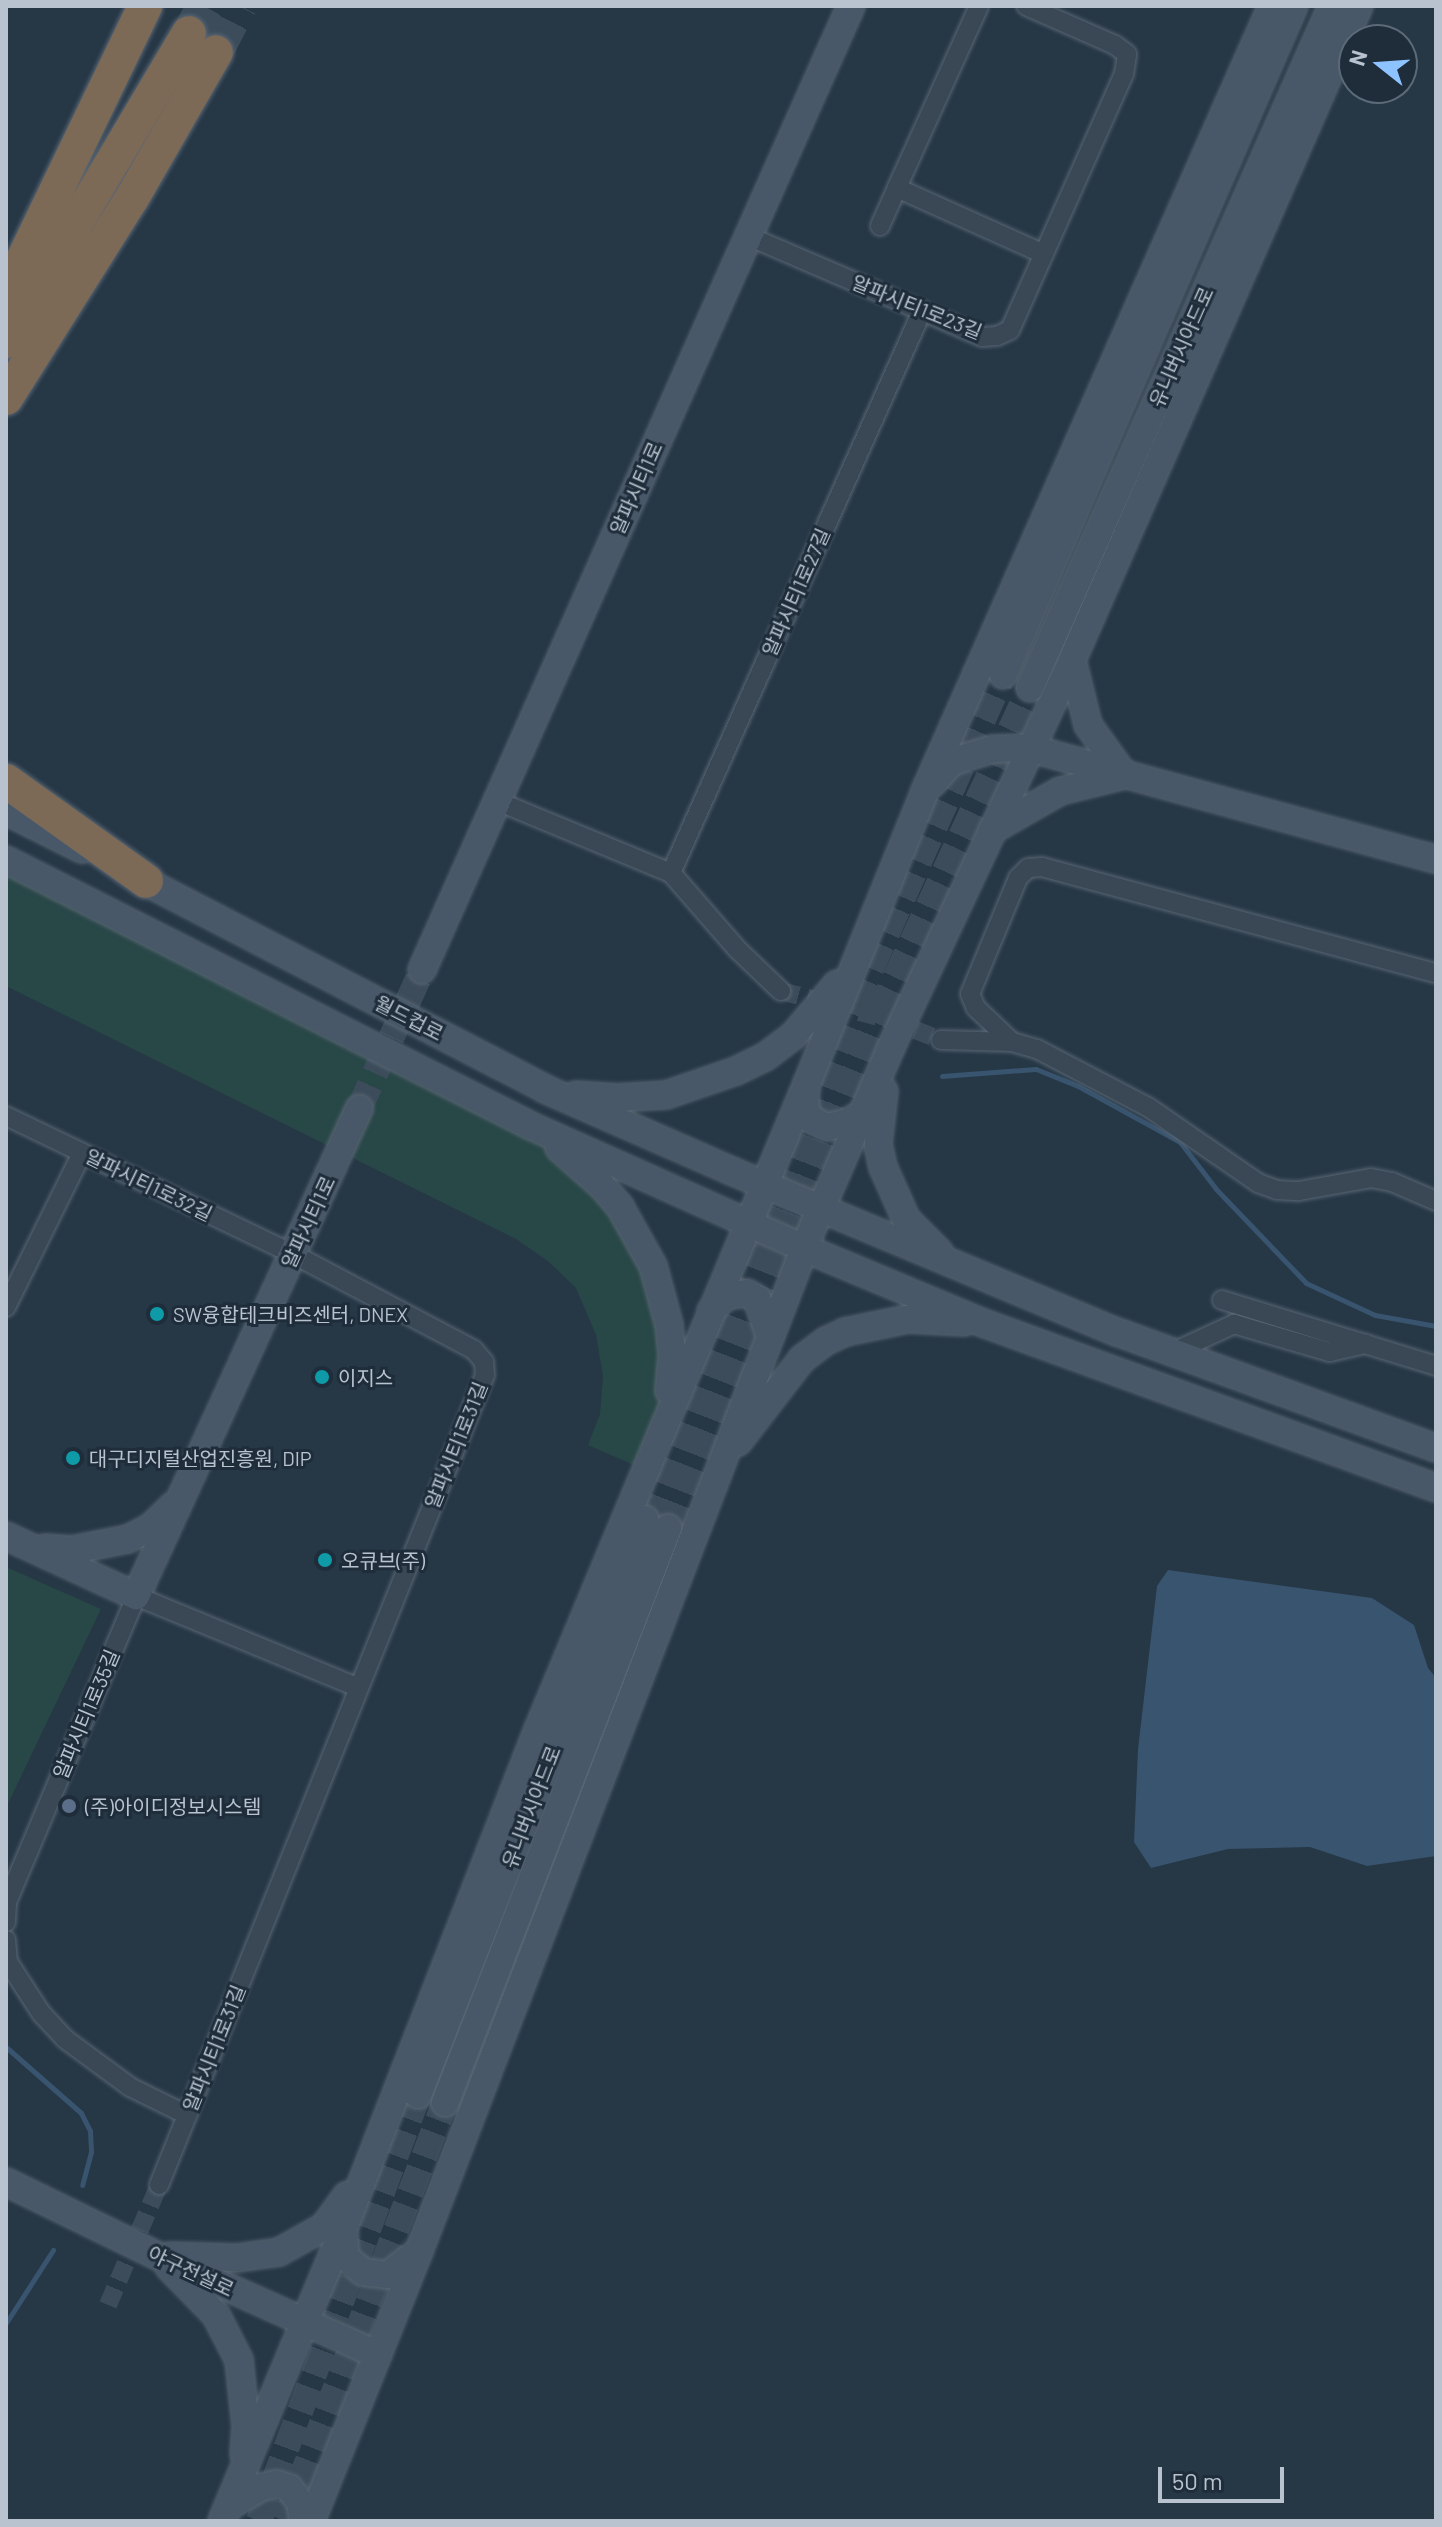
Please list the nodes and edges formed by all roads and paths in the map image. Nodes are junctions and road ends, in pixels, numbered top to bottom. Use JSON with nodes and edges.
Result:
{"nodes":[{"id":1,"x":145,"y":6,"type":"edge"},
{"id":2,"x":851,"y":6,"type":"edge"},
{"id":3,"x":979,"y":6,"type":"edge"},
{"id":4,"x":1026,"y":6,"type":"edge"},
{"id":5,"x":1272,"y":6,"type":"edge"},
{"id":6,"x":1294,"y":6,"type":"edge"},
{"id":7,"x":1332,"y":6,"type":"edge"},
{"id":8,"x":1359,"y":6,"type":"edge"},
{"id":9,"x":897,"y":188,"type":"junction"},
{"id":10,"x":880,"y":226,"type":"dead end"},
{"id":11,"x":748,"y":236,"type":"junction"},
{"id":12,"x":1044,"y":254,"type":"junction"},
{"id":13,"x":6,"y":295,"type":"edge"},
{"id":14,"x":922,"y":311,"type":"junction"},
{"id":15,"x":6,"y":341,"type":"edge"},
{"id":16,"x":6,"y":398,"type":"edge"},
{"id":17,"x":1072,"y":660,"type":"junction"},
{"id":18,"x":1003,"y":675,"type":"tunnel mouth"},
{"id":19,"x":1030,"y":688,"type":"tunnel mouth"},
{"id":20,"x":1029,"y":748,"type":"junction"},
{"id":21,"x":1124,"y":775,"type":"junction"},
{"id":22,"x":6,"y":781,"type":"edge"},
{"id":23,"x":925,"y":791,"type":"junction"},
{"id":24,"x":497,"y":801,"type":"junction"},
{"id":25,"x":6,"y":811,"type":"edge"},
{"id":26,"x":991,"y":830,"type":"junction"},
{"id":27,"x":1436,"y":859,"type":"edge"},
{"id":28,"x":6,"y":860,"type":"edge"},
{"id":29,"x":6,"y":870,"type":"edge"},
{"id":30,"x":671,"y":873,"type":"junction"},
{"id":31,"x":38,"y":877,"type":"junction"},
{"id":32,"x":146,"y":881,"type":"junction"},
{"id":33,"x":854,"y":961,"type":"junction"},
{"id":34,"x":422,"y":970,"type":"tunnel mouth"},
{"id":35,"x":1436,"y":973,"type":"edge"},
{"id":36,"x":781,"y":991,"type":"tunnel mouth"},
{"id":37,"x":941,"y":1040,"type":"tunnel mouth"},
{"id":38,"x":1012,"y":1042,"type":"junction"},
{"id":39,"x":892,"y":1045,"type":"junction"},
{"id":40,"x":806,"y":1086,"type":"junction"},
{"id":41,"x":545,"y":1089,"type":"junction"},
{"id":42,"x":359,"y":1109,"type":"tunnel mouth"},
{"id":43,"x":865,"y":1112,"type":"junction"},
{"id":44,"x":6,"y":1116,"type":"edge"},
{"id":45,"x":531,"y":1126,"type":"junction"},
{"id":46,"x":82,"y":1153,"type":"junction"},
{"id":47,"x":764,"y":1185,"type":"junction"},
{"id":48,"x":1436,"y":1201,"type":"edge"},
{"id":49,"x":820,"y":1210,"type":"junction"},
{"id":50,"x":748,"y":1223,"type":"junction"},
{"id":51,"x":804,"y":1248,"type":"junction"},
{"id":52,"x":293,"y":1254,"type":"junction"},
{"id":53,"x":957,"y":1267,"type":"junction"},
{"id":54,"x":1222,"y":1300,"type":"dead end"},
{"id":55,"x":6,"y":1307,"type":"edge"},
{"id":56,"x":711,"y":1311,"type":"junction"},
{"id":57,"x":983,"y":1323,"type":"junction"},
{"id":58,"x":769,"y":1333,"type":"junction"},
{"id":59,"x":1196,"y":1341,"type":"junction"},
{"id":60,"x":1367,"y":1344,"type":"junction"},
{"id":61,"x":1168,"y":1350,"type":"junction"},
{"id":62,"x":1208,"y":1365,"type":"junction"},
{"id":63,"x":1436,"y":1366,"type":"edge"},
{"id":64,"x":657,"y":1442,"type":"junction"},
{"id":65,"x":1436,"y":1448,"type":"edge"},
{"id":66,"x":723,"y":1461,"type":"junction"},
{"id":67,"x":1436,"y":1488,"type":"edge"},
{"id":68,"x":181,"y":1498,"type":"junction"},
{"id":69,"x":16,"y":1541,"type":"edge"},
{"id":70,"x":136,"y":1596,"type":"junction"},
{"id":71,"x":359,"y":1688,"type":"junction"},
{"id":72,"x":6,"y":1922,"type":"edge"},
{"id":73,"x":6,"y":1940,"type":"edge"},
{"id":74,"x":7,"y":1962,"type":"edge"},
{"id":75,"x":418,"y":2095,"type":"tunnel mouth"},
{"id":76,"x":445,"y":2103,"type":"tunnel mouth"},
{"id":77,"x":187,"y":2115,"type":"junction"},
{"id":78,"x":366,"y":2170,"type":"junction"},
{"id":79,"x":6,"y":2182,"type":"edge"},
{"id":80,"x":159,"y":2185,"type":"tunnel mouth"},
{"id":81,"x":344,"y":2228,"type":"junction"},
{"id":82,"x":419,"y":2251,"type":"junction"},
{"id":83,"x":158,"y":2256,"type":"junction"},
{"id":84,"x":305,"y":2323,"type":"junction"},
{"id":85,"x":378,"y":2355,"type":"junction"},
{"id":86,"x":241,"y":2478,"type":"junction"},
{"id":87,"x":224,"y":2514,"type":"edge"},
{"id":88,"x":303,"y":2521,"type":"edge"},
{"id":89,"x":311,"y":2521,"type":"edge"}],
"edges":[{"from":1,"to":13,"type":"highway"},
{"from":2,"to":11,"type":"main road","name":"알파시티1로"},
{"from":3,"to":9,"type":"street"},
{"from":4,"to":12,"type":"street","name":"알파시티1로23길"},
{"from":5,"to":23,"type":"main road"},
{"from":6,"to":18,"type":"main road","name":"유니버시아드로"},
{"from":7,"to":19,"type":"main road","name":"유니버시아드로"},
{"from":8,"to":17,"type":"main road"},
{"from":9,"to":10,"type":"street"},
{"from":9,"to":12,"type":"street"},
{"from":11,"to":14,"type":"street","name":"알파시티1로23길"},
{"from":11,"to":24,"type":"main road","name":"알파시티1로"},
{"from":12,"to":14,"type":"street","name":"알파시티1로23길"},
{"from":14,"to":30,"type":"street","name":"알파시티1로27길"},
{"from":15,"to":16,"type":"highway"},
{"from":17,"to":20,"type":"main road"},
{"from":17,"to":21,"type":"main road"},
{"from":20,"to":21,"type":"main road"},
{"from":20,"to":23,"type":"main road"},
{"from":20,"to":26,"type":"main road"},
{"from":21,"to":26,"type":"main road"},
{"from":21,"to":27,"type":"main road"},
{"from":22,"to":32,"type":"highway"},
{"from":23,"to":33,"type":"main road"},
{"from":24,"to":30,"type":"street"},
{"from":24,"to":34,"type":"main road","name":"알파시티1로"},
{"from":25,"to":32,"type":"main road","name":"월드컵로"},
{"from":26,"to":39,"type":"main road"},
{"from":28,"to":31,"type":"main road","name":"월드컵로"},
{"from":29,"to":31,"type":"main road"},
{"from":30,"to":36,"type":"street"},
{"from":31,"to":45,"type":"main road","name":"월드컵로"},
{"from":32,"to":41,"type":"main road","name":"월드컵로"},
{"from":33,"to":40,"type":"main road"},
{"from":33,"to":41,"type":"main road"},
{"from":35,"to":38,"type":"street"},
{"from":37,"to":38,"type":"street"},
{"from":38,"to":48,"type":"street"},
{"from":39,"to":43,"type":"main road"},
{"from":39,"to":53,"type":"main road"},
{"from":40,"to":43,"type":"main road"},
{"from":40,"to":47,"type":"main road"},
{"from":41,"to":47,"type":"main road","name":"월드컵로"},
{"from":42,"to":52,"type":"main road","name":"알파시티1로"},
{"from":43,"to":49,"type":"main road"},
{"from":44,"to":46,"type":"street","name":"알파시티1로32길"},
{"from":45,"to":50,"type":"main road","name":"월드컵로"},
{"from":45,"to":64,"type":"main road"},
{"from":46,"to":52,"type":"street","name":"알파시티1로32길"},
{"from":46,"to":55,"type":"street"},
{"from":47,"to":49,"type":"main road","name":"월드컵로"},
{"from":47,"to":50,"type":"main road"},
{"from":49,"to":51,"type":"main road"},
{"from":49,"to":53,"type":"main road","name":"월드컵로"},
{"from":50,"to":51,"type":"main road","name":"월드컵로"},
{"from":50,"to":56,"type":"main road"},
{"from":51,"to":57,"type":"main road","name":"월드컵로"},
{"from":51,"to":58,"type":"main road"},
{"from":52,"to":68,"type":"main road","name":"알파시티1로"},
{"from":52,"to":71,"type":"street","name":"알파시티1로31길"},
{"from":53,"to":61,"type":"main road","name":"월드컵로"},
{"from":54,"to":60,"type":"street"},
{"from":56,"to":58,"type":"main road"},
{"from":56,"to":64,"type":"main road"},
{"from":57,"to":66,"type":"main road"},
{"from":57,"to":67,"type":"main road"},
{"from":58,"to":66,"type":"main road"},
{"from":59,"to":60,"type":"street"},
{"from":59,"to":61,"type":"street"},
{"from":59,"to":62,"type":"street"},
{"from":60,"to":63,"type":"street"},
{"from":61,"to":62,"type":"main road","name":"월드컵로"},
{"from":62,"to":65,"type":"main road","name":"월드컵로"},
{"from":64,"to":78,"type":"main road"},
{"from":66,"to":82,"type":"main road"},
{"from":68,"to":69,"type":"main road"},
{"from":68,"to":70,"type":"main road","name":"알파시티1로"},
{"from":69,"to":70,"type":"main road"},
{"from":70,"to":71,"type":"street"},
{"from":70,"to":72,"type":"street","name":"알파시티1로35길"},
{"from":71,"to":77,"type":"street","name":"알파시티1로31길"},
{"from":73,"to":74,"type":"street"},
{"from":74,"to":77,"type":"street"},
{"from":75,"to":76,"type":"main road","name":"유니버시아드로"},
{"from":77,"to":80,"type":"street","name":"알파시티1로31길"},
{"from":78,"to":81,"type":"main road"},
{"from":78,"to":83,"type":"main road"},
{"from":79,"to":83,"type":"main road","name":"야구전설로"},
{"from":81,"to":82,"type":"main road"},
{"from":81,"to":84,"type":"main road"},
{"from":82,"to":85,"type":"main road"},
{"from":83,"to":84,"type":"main road","name":"야구전설로"},
{"from":83,"to":86,"type":"main road"},
{"from":84,"to":85,"type":"main road","name":"야구전설로"},
{"from":84,"to":86,"type":"main road"},
{"from":85,"to":89,"type":"main road"},
{"from":86,"to":87,"type":"main road"},
{"from":87,"to":88,"type":"main road"}]}
